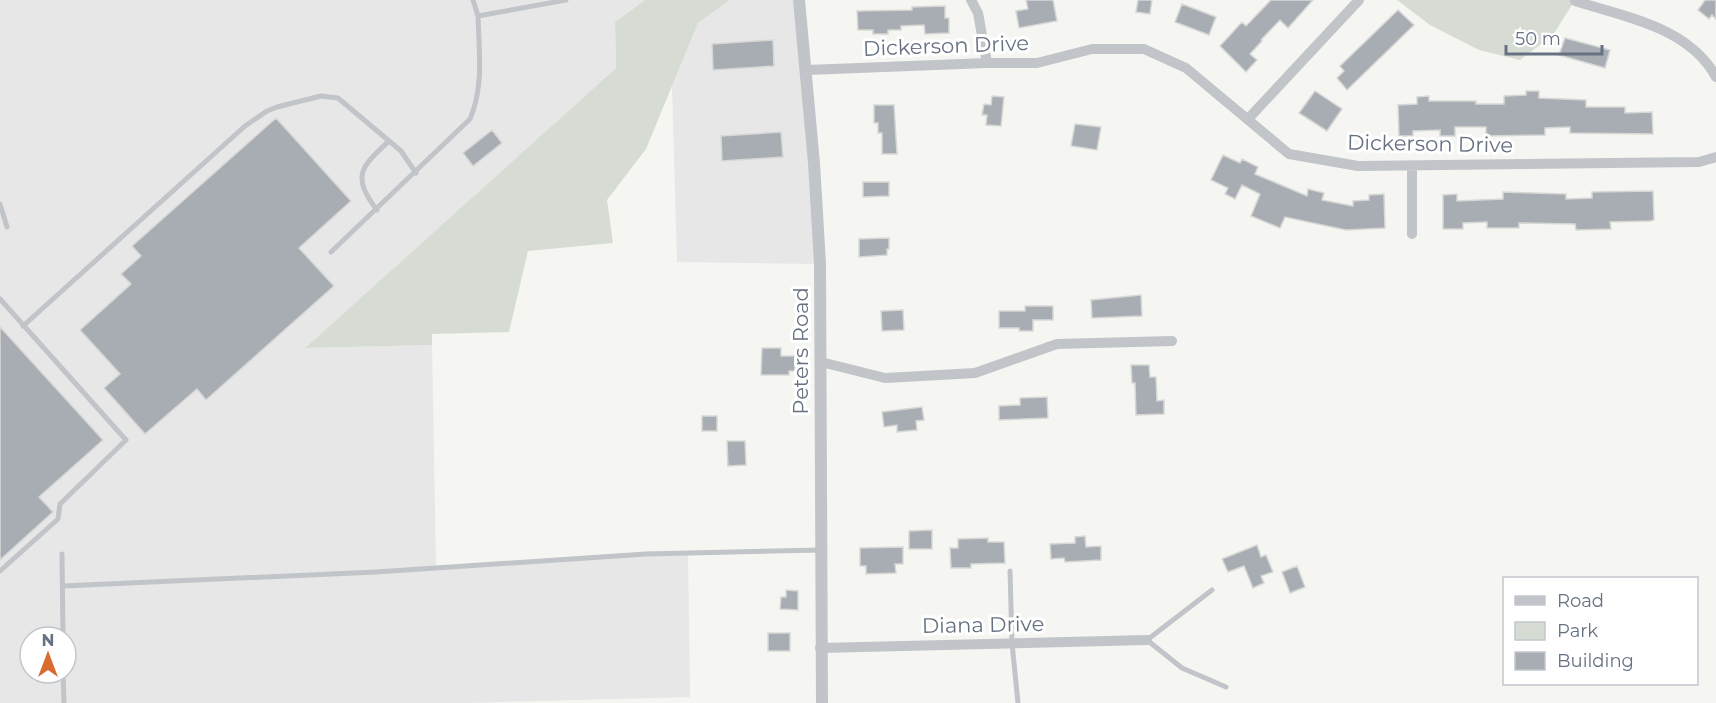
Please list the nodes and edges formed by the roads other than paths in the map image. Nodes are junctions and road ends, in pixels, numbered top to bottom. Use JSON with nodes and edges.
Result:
{"nodes":[{"id":1,"x":473,"y":0,"type":"edge"},
{"id":2,"x":566,"y":0,"type":"edge"},
{"id":3,"x":800,"y":0,"type":"edge"},
{"id":4,"x":971,"y":0,"type":"edge"},
{"id":5,"x":1359,"y":0,"type":"edge"},
{"id":6,"x":1575,"y":1,"type":"edge"},
{"id":7,"x":478,"y":16,"type":"junction"},
{"id":8,"x":987,"y":63,"type":"junction"},
{"id":9,"x":807,"y":70,"type":"junction"},
{"id":10,"x":1716,"y":77,"type":"edge"},
{"id":11,"x":1248,"y":119,"type":"junction"},
{"id":12,"x":388,"y":141,"type":"junction"},
{"id":13,"x":1716,"y":157,"type":"edge"},
{"id":14,"x":1412,"y":166,"type":"junction"},
{"id":15,"x":416,"y":173,"type":"junction"},
{"id":16,"x":0,"y":204,"type":"edge"},
{"id":17,"x":377,"y":210,"type":"junction"},
{"id":18,"x":7,"y":227,"type":"dead end"},
{"id":19,"x":1412,"y":234,"type":"dead end"},
{"id":20,"x":331,"y":252,"type":"dead end"},
{"id":21,"x":0,"y":300,"type":"edge"},
{"id":22,"x":23,"y":326,"type":"junction"},
{"id":23,"x":1172,"y":341,"type":"dead end"},
{"id":24,"x":821,"y":362,"type":"junction"},
{"id":25,"x":821,"y":550,"type":"junction"},
{"id":26,"x":62,"y":554,"type":"dead end"},
{"id":27,"x":0,"y":571,"type":"edge"},
{"id":28,"x":1010,"y":572,"type":"dead end"},
{"id":29,"x":63,"y":586,"type":"junction"},
{"id":30,"x":1212,"y":590,"type":"dead end"},
{"id":31,"x":63,"y":625,"type":"edge"},
{"id":32,"x":1147,"y":640,"type":"junction"},
{"id":33,"x":1012,"y":643,"type":"junction"},
{"id":34,"x":820,"y":648,"type":"junction"},
{"id":35,"x":63,"y":685,"type":"edge"},
{"id":36,"x":1226,"y":687,"type":"dead end"},
{"id":37,"x":64,"y":703,"type":"edge"},
{"id":38,"x":822,"y":703,"type":"edge"},
{"id":39,"x":1018,"y":703,"type":"edge"}],
"edges":[{"from":1,"to":7,"type":"lane"},
{"from":2,"to":7,"type":"lane"},
{"from":3,"to":9,"type":"street","name":"Peters Road"},
{"from":4,"to":8,"type":"street"},
{"from":5,"to":11,"type":"street"},
{"from":6,"to":10,"type":"street"},
{"from":7,"to":15,"type":"lane"},
{"from":8,"to":9,"type":"street","name":"Dickerson Drive"},
{"from":8,"to":11,"type":"street","name":"Dickerson Drive"},
{"from":9,"to":24,"type":"street","name":"Peters Road"},
{"from":11,"to":14,"type":"street","name":"Dickerson Drive"},
{"from":12,"to":15,"type":"lane"},
{"from":12,"to":17,"type":"lane"},
{"from":12,"to":22,"type":"lane"},
{"from":13,"to":14,"type":"street","name":"Dickerson Drive"},
{"from":14,"to":19,"type":"street"},
{"from":15,"to":17,"type":"lane"},
{"from":16,"to":18,"type":"lane"},
{"from":17,"to":20,"type":"lane"},
{"from":21,"to":22,"type":"lane"},
{"from":22,"to":27,"type":"lane"},
{"from":23,"to":24,"type":"street"},
{"from":24,"to":25,"type":"street","name":"Peters Road"},
{"from":25,"to":29,"type":"lane"},
{"from":25,"to":34,"type":"street","name":"Peters Road"},
{"from":26,"to":29,"type":"lane"},
{"from":28,"to":33,"type":"lane"},
{"from":29,"to":31,"type":"lane"},
{"from":30,"to":32,"type":"lane"},
{"from":32,"to":33,"type":"street","name":"Diana Drive"},
{"from":32,"to":36,"type":"lane"},
{"from":33,"to":34,"type":"street","name":"Diana Drive"},
{"from":33,"to":39,"type":"lane"},
{"from":34,"to":38,"type":"street","name":"Peters Road"},
{"from":35,"to":37,"type":"lane"}]}
